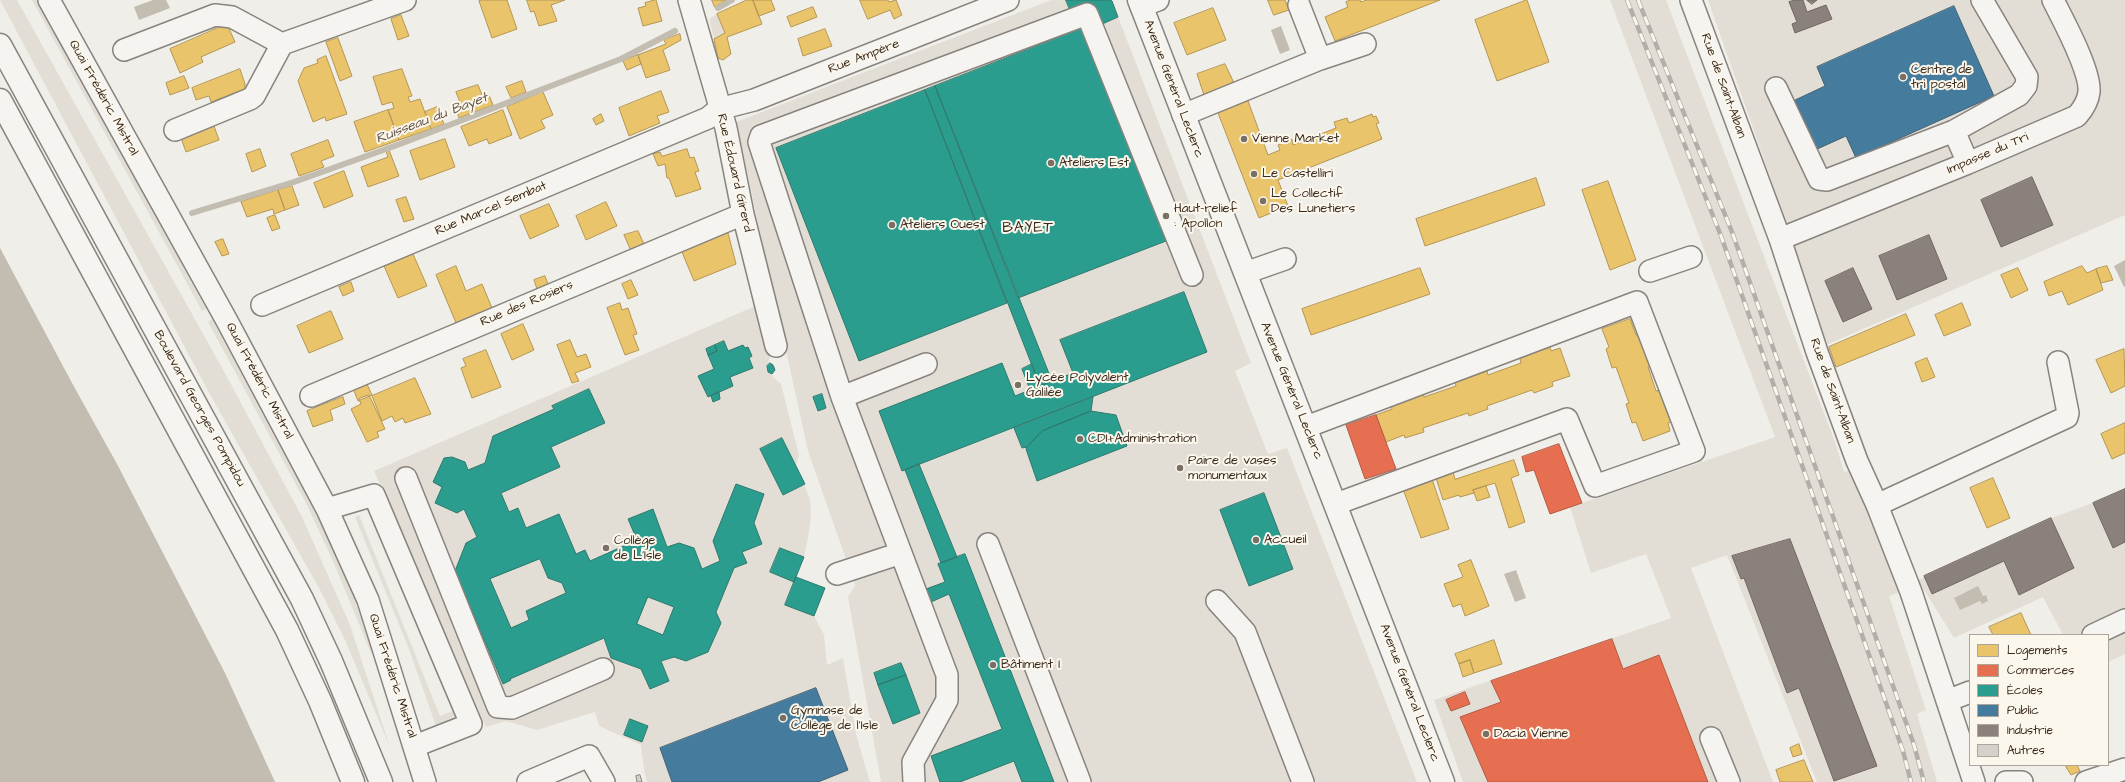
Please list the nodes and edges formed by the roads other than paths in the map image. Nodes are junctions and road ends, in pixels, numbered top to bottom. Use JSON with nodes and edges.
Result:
{"nodes":[{"id":1,"x":49,"y":0,"type":"edge"},
{"id":2,"x":405,"y":0,"type":"edge"},
{"id":3,"x":689,"y":0,"type":"edge"},
{"id":4,"x":1008,"y":0,"type":"edge"},
{"id":5,"x":1692,"y":0,"type":"edge"},
{"id":6,"x":1982,"y":0,"type":"edge"},
{"id":7,"x":2053,"y":0,"type":"edge"},
{"id":8,"x":1146,"y":2,"type":"edge"},
{"id":9,"x":1299,"y":5,"type":"dead end"},
{"id":10,"x":282,"y":44,"type":"junction"},
{"id":11,"x":1365,"y":44,"type":"dead end"},
{"id":12,"x":0,"y":45,"type":"edge"},
{"id":13,"x":124,"y":50,"type":"dead end"},
{"id":14,"x":1320,"y":60,"type":"junction"},
{"id":15,"x":1776,"y":88,"type":"dead end"},
{"id":16,"x":0,"y":100,"type":"edge"},
{"id":17,"x":719,"y":109,"type":"junction"},
{"id":18,"x":1183,"y":115,"type":"junction"},
{"id":19,"x":175,"y":130,"type":"dead end"},
{"id":20,"x":1954,"y":131,"type":"junction"},
{"id":21,"x":1968,"y":163,"type":"junction"},
{"id":22,"x":743,"y":214,"type":"junction"},
{"id":23,"x":1780,"y":239,"type":"junction"},
{"id":24,"x":1692,"y":257,"type":"dead end"},
{"id":25,"x":1285,"y":259,"type":"dead end"},
{"id":26,"x":1650,"y":271,"type":"dead end"},
{"id":27,"x":1245,"y":273,"type":"junction"},
{"id":28,"x":1192,"y":275,"type":"dead end"},
{"id":29,"x":262,"y":306,"type":"dead end"},
{"id":30,"x":776,"y":346,"type":"dead end"},
{"id":31,"x":2058,"y":362,"type":"dead end"},
{"id":32,"x":926,"y":364,"type":"dead end"},
{"id":33,"x":311,"y":396,"type":"dead end"},
{"id":34,"x":842,"y":397,"type":"junction"},
{"id":35,"x":1306,"y":427,"type":"junction"},
{"id":36,"x":406,"y":478,"type":"dead end"},
{"id":37,"x":1336,"y":504,"type":"junction"},
{"id":38,"x":1877,"y":505,"type":"junction"},
{"id":39,"x":327,"y":509,"type":"junction"},
{"id":40,"x":988,"y":544,"type":"dead end"},
{"id":41,"x":901,"y":553,"type":"junction"},
{"id":42,"x":838,"y":574,"type":"dead end"},
{"id":43,"x":1217,"y":601,"type":"dead end"},
{"id":44,"x":2125,"y":620,"type":"edge"},
{"id":45,"x":2095,"y":634,"type":"edge"},
{"id":46,"x":603,"y":669,"type":"dead end"},
{"id":47,"x":1969,"y":692,"type":"edge"},
{"id":48,"x":1947,"y":701,"type":"junction"},
{"id":49,"x":498,"y":707,"type":"junction"},
{"id":50,"x":471,"y":724,"type":"junction"},
{"id":51,"x":1711,"y":738,"type":"dead end"},
{"id":52,"x":415,"y":746,"type":"junction"},
{"id":53,"x":2125,"y":768,"type":"edge"},
{"id":54,"x":354,"y":782,"type":"edge"},
{"id":55,"x":381,"y":782,"type":"edge"},
{"id":56,"x":425,"y":782,"type":"edge"},
{"id":57,"x":528,"y":782,"type":"edge"},
{"id":58,"x":602,"y":782,"type":"edge"},
{"id":59,"x":914,"y":782,"type":"edge"},
{"id":60,"x":1080,"y":782,"type":"edge"},
{"id":61,"x":1303,"y":782,"type":"edge"},
{"id":62,"x":1443,"y":782,"type":"edge"},
{"id":63,"x":1729,"y":782,"type":"edge"},
{"id":64,"x":1974,"y":782,"type":"edge"},
{"id":65,"x":2006,"y":782,"type":"edge"},
{"id":66,"x":2022,"y":782,"type":"edge"},
{"id":67,"x":2086,"y":782,"type":"edge"}],
"edges":[{"from":1,"to":39,"type":"street","name":"Quai Frédéric Mistral"},
{"from":2,"to":10,"type":"street"},
{"from":3,"to":17,"type":"street","name":"Rue Édouard Girerd"},
{"from":4,"to":17,"type":"street","name":"Rue Ampère"},
{"from":5,"to":23,"type":"street","name":"Rue de Saint-Alban"},
{"from":6,"to":20,"type":"street"},
{"from":7,"to":21,"type":"street","name":"Impasse du Tri"},
{"from":8,"to":18,"type":"main road","name":"Avenue Général Leclerc"},
{"from":9,"to":14,"type":"street"},
{"from":10,"to":13,"type":"street"},
{"from":10,"to":19,"type":"street"},
{"from":11,"to":14,"type":"street"},
{"from":12,"to":55,"type":"main road","name":"Boulevard Georges Pompidou"},
{"from":14,"to":18,"type":"street"},
{"from":15,"to":20,"type":"street"},
{"from":16,"to":54,"type":"main road","name":"Boulevard Georges Pompidou"},
{"from":17,"to":22,"type":"street","name":"Rue Édouard Girerd"},
{"from":17,"to":29,"type":"street","name":"Rue Marcel Sembat"},
{"from":18,"to":27,"type":"main road","name":"Avenue Général Leclerc"},
{"from":20,"to":21,"type":"street"},
{"from":21,"to":23,"type":"street","name":"Impasse du Tri"},
{"from":22,"to":30,"type":"street","name":"Rue Édouard Girerd"},
{"from":22,"to":33,"type":"street","name":"Rue des Rosiers"},
{"from":23,"to":38,"type":"street","name":"Rue de Saint-Alban"},
{"from":24,"to":26,"type":"street"},
{"from":25,"to":27,"type":"street"},
{"from":27,"to":35,"type":"main road","name":"Avenue Général Leclerc"},
{"from":28,"to":34,"type":"street"},
{"from":31,"to":38,"type":"street"},
{"from":32,"to":34,"type":"street"},
{"from":34,"to":41,"type":"street"},
{"from":35,"to":37,"type":"main road","name":"Avenue Général Leclerc"},
{"from":35,"to":37,"type":"street"},
{"from":36,"to":49,"type":"street"},
{"from":37,"to":62,"type":"main road","name":"Avenue Général Leclerc"},
{"from":38,"to":48,"type":"street","name":"Rue de Saint-Alban"},
{"from":39,"to":50,"type":"street"},
{"from":39,"to":52,"type":"street","name":"Quai Frédéric Mistral"},
{"from":40,"to":60,"type":"street"},
{"from":41,"to":42,"type":"street"},
{"from":41,"to":59,"type":"street"},
{"from":43,"to":61,"type":"street"},
{"from":44,"to":45,"type":"street"},
{"from":46,"to":49,"type":"street"},
{"from":47,"to":48,"type":"street"},
{"from":48,"to":64,"type":"street","name":"Rue de Saint-Alban"},
{"from":49,"to":50,"type":"street"},
{"from":50,"to":52,"type":"street"},
{"from":51,"to":63,"type":"street"},
{"from":52,"to":56,"type":"street","name":"Quai Frédéric Mistral"},
{"from":53,"to":67,"type":"street"},
{"from":57,"to":58,"type":"street"},
{"from":65,"to":66,"type":"street"}]}
